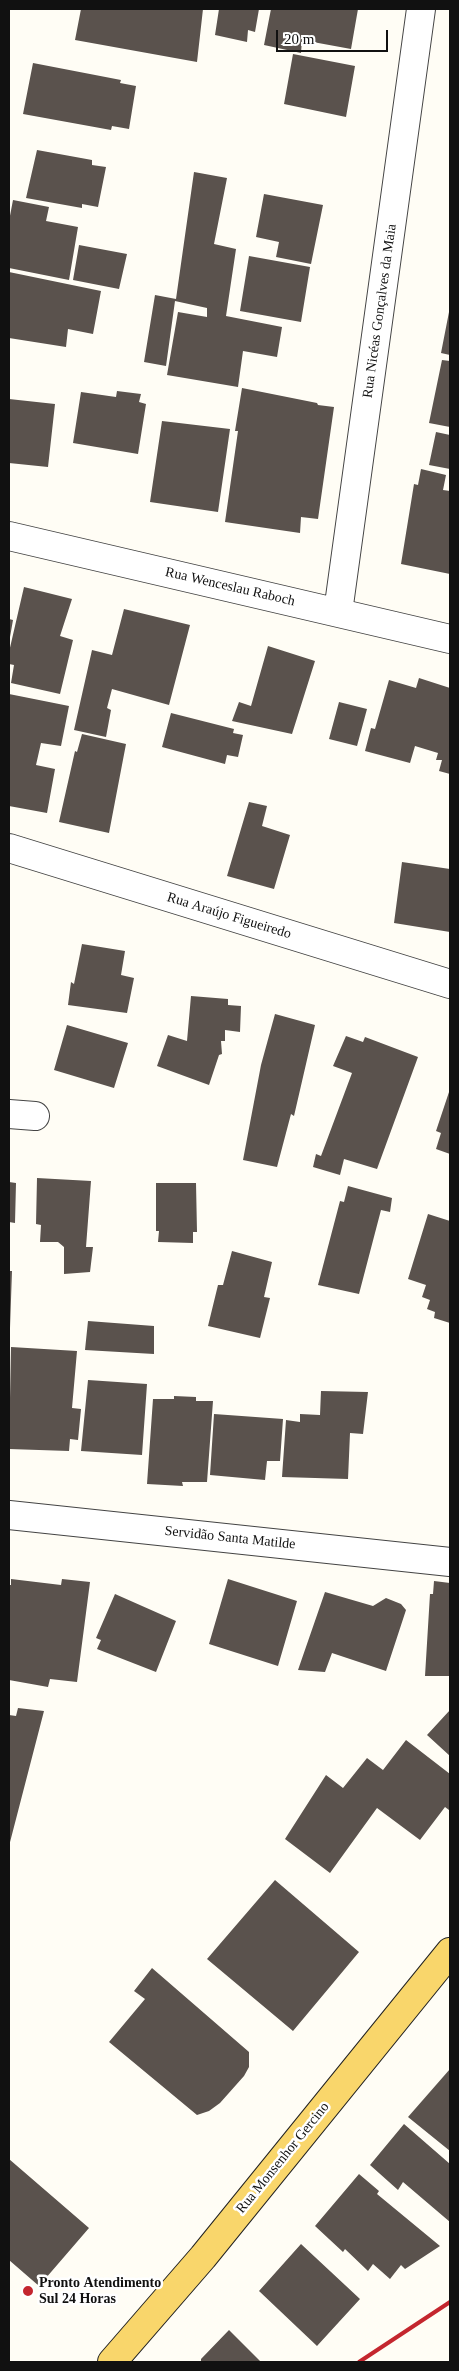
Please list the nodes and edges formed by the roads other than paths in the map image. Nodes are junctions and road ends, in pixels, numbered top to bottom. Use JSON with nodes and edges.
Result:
{"nodes":[{"id":1,"x":422,"y":9,"type":"edge"},
{"id":2,"x":9,"y":536,"type":"edge"},
{"id":3,"x":338,"y":612,"type":"junction"},
{"id":4,"x":450,"y":638,"type":"edge"},
{"id":5,"x":9,"y":848,"type":"edge"},
{"id":6,"x":450,"y":984,"type":"edge"},
{"id":7,"x":9,"y":1515,"type":"edge"},
{"id":8,"x":450,"y":1562,"type":"edge"},
{"id":9,"x":450,"y":1952,"type":"edge"},
{"id":10,"x":112,"y":2362,"type":"edge"}],
"edges":[{"from":1,"to":3,"type":"street","name":"Rua Nicéas Gonçalves da Maia"},
{"from":2,"to":3,"type":"street","name":"Rua Wenceslau Raboch"},
{"from":3,"to":4,"type":"street","name":"Rua Wenceslau Raboch"},
{"from":5,"to":6,"type":"street","name":"Rua Araújo Figueiredo"},
{"from":7,"to":8,"type":"street","name":"Servidão Santa Matilde"},
{"from":9,"to":10,"type":"main road","name":"Rua Monsenhor Gercino"}]}
